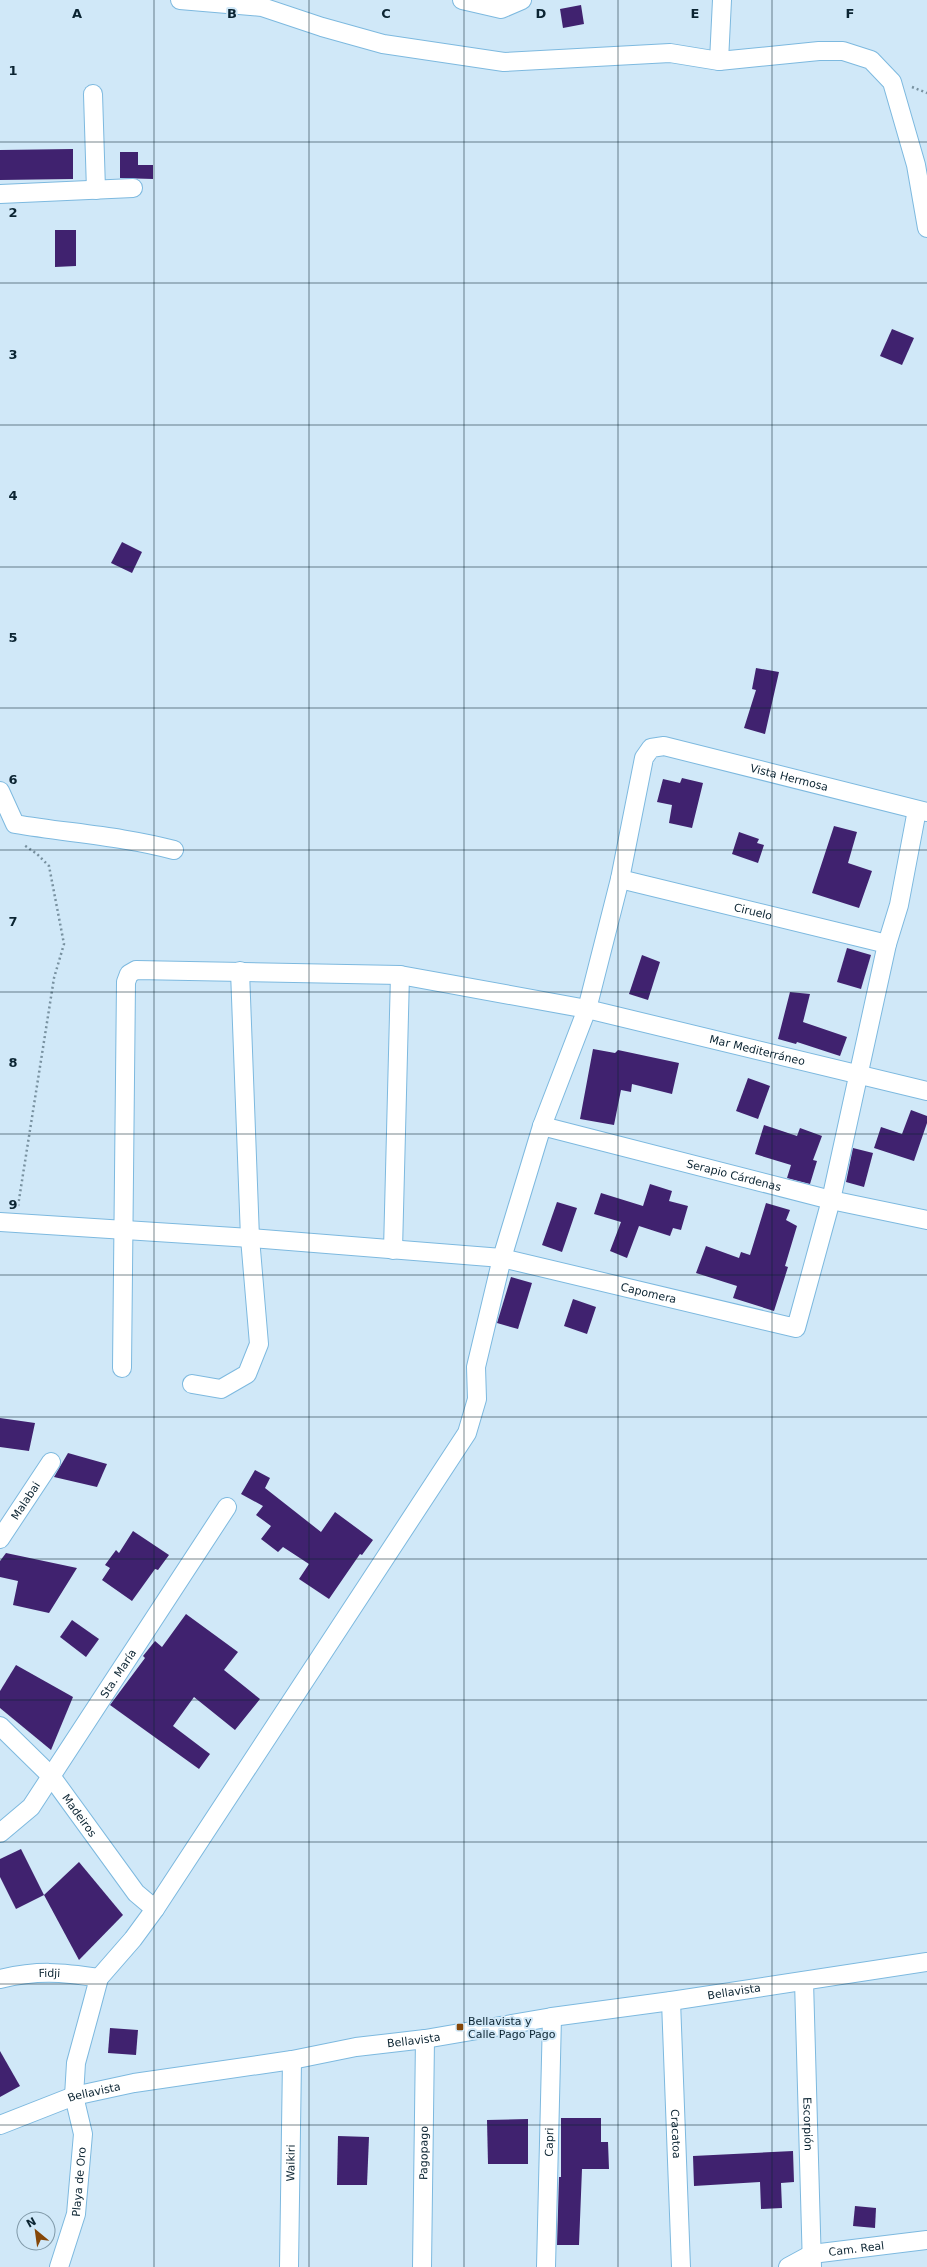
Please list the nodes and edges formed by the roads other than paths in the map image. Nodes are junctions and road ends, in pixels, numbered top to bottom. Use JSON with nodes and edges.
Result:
{"nodes":[{"id":1,"x":180,"y":0,"type":"edge"},
{"id":2,"x":462,"y":0,"type":"edge"},
{"id":3,"x":722,"y":0,"type":"edge"},
{"id":4,"x":521,"y":1,"type":"edge"},
{"id":5,"x":719,"y":61,"type":"junction"},
{"id":6,"x":93,"y":94,"type":"dead end"},
{"id":7,"x":133,"y":188,"type":"dead end"},
{"id":8,"x":96,"y":190,"type":"junction"},
{"id":9,"x":0,"y":194,"type":"edge"},
{"id":10,"x":927,"y":228,"type":"edge"},
{"id":11,"x":0,"y":791,"type":"edge"},
{"id":12,"x":922,"y":811,"type":"edge"},
{"id":13,"x":174,"y":850,"type":"dead end"},
{"id":14,"x":620,"y":879,"type":"junction"},
{"id":15,"x":887,"y":944,"type":"junction"},
{"id":16,"x":240,"y":971,"type":"junction"},
{"id":17,"x":400,"y":975,"type":"junction"},
{"id":18,"x":587,"y":1009,"type":"junction"},
{"id":19,"x":859,"y":1074,"type":"junction"},
{"id":20,"x":927,"y":1091,"type":"edge"},
{"id":21,"x":542,"y":1126,"type":"junction"},
{"id":22,"x":831,"y":1200,"type":"junction"},
{"id":23,"x":927,"y":1220,"type":"edge"},
{"id":24,"x":8,"y":1222,"type":"edge"},
{"id":25,"x":122,"y":1230,"type":"junction"},
{"id":26,"x":250,"y":1238,"type":"junction"},
{"id":27,"x":393,"y":1250,"type":"junction"},
{"id":28,"x":502,"y":1258,"type":"junction"},
{"id":29,"x":122,"y":1368,"type":"dead end"},
{"id":30,"x":192,"y":1384,"type":"dead end"},
{"id":31,"x":51,"y":1462,"type":"dead end"},
{"id":32,"x":227,"y":1507,"type":"dead end"},
{"id":33,"x":0,"y":1539,"type":"edge"},
{"id":34,"x":0,"y":1726,"type":"edge"},
{"id":35,"x":51,"y":1776,"type":"junction"},
{"id":36,"x":0,"y":1833,"type":"edge"},
{"id":37,"x":155,"y":1909,"type":"junction"},
{"id":38,"x":927,"y":1962,"type":"edge"},
{"id":39,"x":99,"y":1978,"type":"junction"},
{"id":40,"x":0,"y":1979,"type":"edge"},
{"id":41,"x":804,"y":1982,"type":"junction"},
{"id":42,"x":671,"y":2002,"type":"junction"},
{"id":43,"x":552,"y":2017,"type":"junction"},
{"id":44,"x":425,"y":2040,"type":"junction"},
{"id":45,"x":292,"y":2060,"type":"junction"},
{"id":46,"x":74,"y":2096,"type":"junction"},
{"id":47,"x":0,"y":2125,"type":"edge"},
{"id":48,"x":927,"y":2240,"type":"edge"},
{"id":49,"x":812,"y":2260,"type":"edge"},
{"id":50,"x":59,"y":2267,"type":"edge"},
{"id":51,"x":289,"y":2267,"type":"edge"},
{"id":52,"x":422,"y":2267,"type":"edge"},
{"id":53,"x":546,"y":2267,"type":"edge"},
{"id":54,"x":681,"y":2267,"type":"edge"},
{"id":55,"x":788,"y":2267,"type":"edge"}],
"edges":[{"from":1,"to":5,"type":"street"},
{"from":2,"to":4,"type":"street"},
{"from":3,"to":5,"type":"street"},
{"from":5,"to":10,"type":"street"},
{"from":6,"to":8,"type":"street"},
{"from":7,"to":8,"type":"street"},
{"from":8,"to":9,"type":"street"},
{"from":11,"to":13,"type":"street"},
{"from":12,"to":14,"type":"street","name":"Vista Hermosa"},
{"from":12,"to":15,"type":"street"},
{"from":14,"to":15,"type":"street","name":"Ciruelo"},
{"from":14,"to":18,"type":"street"},
{"from":15,"to":19,"type":"street"},
{"from":16,"to":17,"type":"street","name":"Mar Mediterráneo"},
{"from":16,"to":25,"type":"street","name":"Mar Mediterráneo"},
{"from":16,"to":26,"type":"street"},
{"from":17,"to":18,"type":"street","name":"Mar Mediterráneo"},
{"from":17,"to":27,"type":"street"},
{"from":18,"to":19,"type":"street","name":"Mar Mediterráneo"},
{"from":18,"to":21,"type":"street"},
{"from":19,"to":20,"type":"street","name":"Mar Mediterráneo"},
{"from":19,"to":22,"type":"street"},
{"from":21,"to":22,"type":"street","name":"Serapio Cárdenas"},
{"from":21,"to":28,"type":"street"},
{"from":22,"to":23,"type":"street","name":"Serapio Cárdenas"},
{"from":22,"to":28,"type":"street","name":"Capomera"},
{"from":24,"to":25,"type":"street","name":"Capomera"},
{"from":25,"to":26,"type":"street","name":"Capomera"},
{"from":25,"to":29,"type":"street"},
{"from":26,"to":27,"type":"street","name":"Capomera"},
{"from":26,"to":30,"type":"street"},
{"from":27,"to":28,"type":"street","name":"Capomera"},
{"from":28,"to":37,"type":"street"},
{"from":31,"to":33,"type":"street","name":"Malabai"},
{"from":32,"to":35,"type":"street","name":"Sta. María"},
{"from":34,"to":35,"type":"street","name":"Madeiros"},
{"from":35,"to":36,"type":"street","name":"Sta. María"},
{"from":35,"to":37,"type":"street","name":"Madeiros"},
{"from":37,"to":39,"type":"street"},
{"from":38,"to":41,"type":"street","name":"Bellavista"},
{"from":39,"to":40,"type":"street","name":"Fidji"},
{"from":39,"to":46,"type":"street","name":"Playa de Oro"},
{"from":41,"to":42,"type":"street","name":"Bellavista"},
{"from":41,"to":49,"type":"street","name":"Escorpión"},
{"from":42,"to":43,"type":"street","name":"Bellavista"},
{"from":42,"to":54,"type":"street","name":"Cracatoa"},
{"from":43,"to":44,"type":"street","name":"Bellavista"},
{"from":43,"to":53,"type":"street","name":"Capri"},
{"from":44,"to":45,"type":"street","name":"Bellavista"},
{"from":44,"to":52,"type":"street","name":"Pagopago"},
{"from":45,"to":46,"type":"street","name":"Bellavista"},
{"from":45,"to":51,"type":"street","name":"Waikiri"},
{"from":46,"to":47,"type":"street","name":"Bellavista"},
{"from":46,"to":50,"type":"street","name":"Playa de Oro"},
{"from":48,"to":49,"type":"street","name":"Cam. Real"},
{"from":49,"to":55,"type":"street","name":"Cam. Real"}]}
